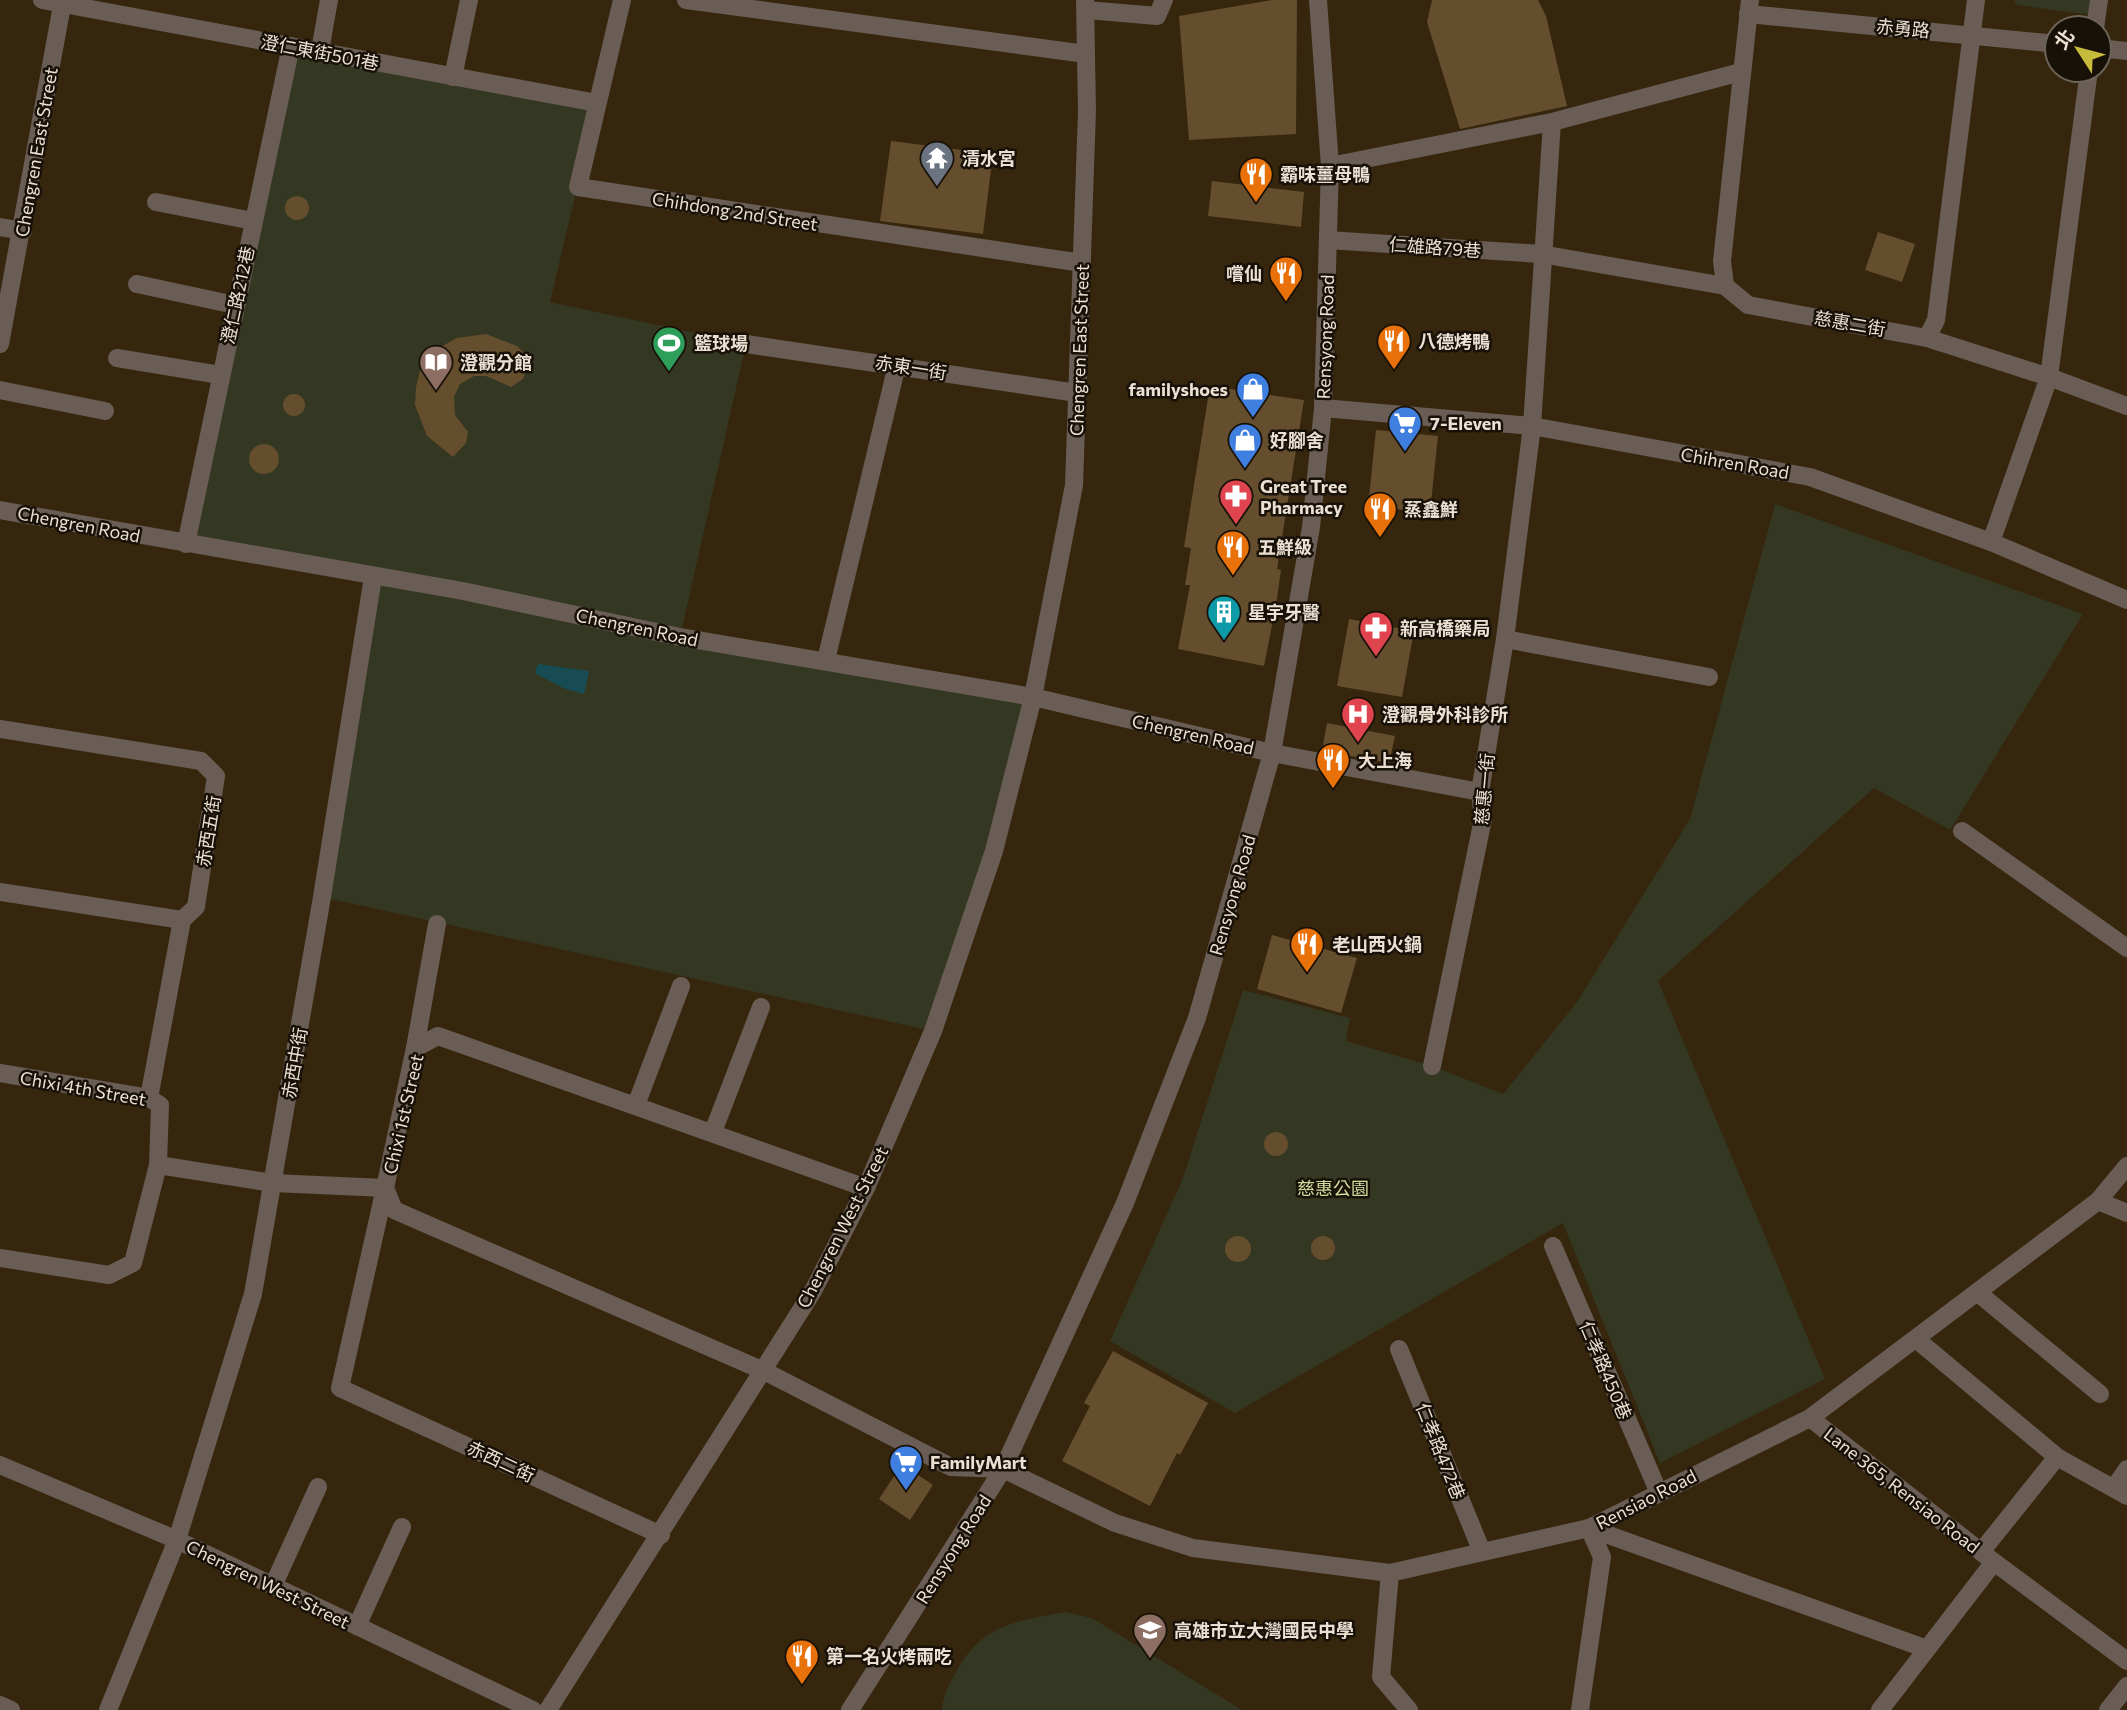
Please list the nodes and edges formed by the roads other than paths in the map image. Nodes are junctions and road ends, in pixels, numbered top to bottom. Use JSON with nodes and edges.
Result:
{"nodes":[{"id":1,"x":42,"y":0,"type":"edge"},
{"id":2,"x":329,"y":0,"type":"edge"},
{"id":3,"x":469,"y":0,"type":"edge"},
{"id":4,"x":622,"y":0,"type":"edge"},
{"id":5,"x":686,"y":0,"type":"edge"},
{"id":6,"x":1164,"y":0,"type":"edge"},
{"id":7,"x":1318,"y":0,"type":"edge"},
{"id":8,"x":1976,"y":0,"type":"edge"},
{"id":9,"x":63,"y":1,"type":"edge"},
{"id":10,"x":1086,"y":5,"type":"edge"},
{"id":11,"x":1749,"y":7,"type":"edge"},
{"id":12,"x":1973,"y":34,"type":"junction"},
{"id":13,"x":2043,"y":42,"type":"edge"},
{"id":14,"x":291,"y":46,"type":"junction"},
{"id":15,"x":320,"y":51,"type":"junction"},
{"id":16,"x":1086,"y":54,"type":"junction"},
{"id":17,"x":1741,"y":72,"type":"junction"},
{"id":18,"x":453,"y":77,"type":"junction"},
{"id":19,"x":2087,"y":84,"type":"edge"},
{"id":20,"x":597,"y":103,"type":"junction"},
{"id":21,"x":1552,"y":122,"type":"junction"},
{"id":22,"x":1330,"y":166,"type":"junction"},
{"id":23,"x":156,"y":202,"type":"dead end"},
{"id":24,"x":253,"y":221,"type":"junction"},
{"id":25,"x":0,"y":227,"type":"edge"},
{"id":26,"x":23,"y":231,"type":"junction"},
{"id":27,"x":1328,"y":240,"type":"junction"},
{"id":28,"x":1541,"y":254,"type":"junction"},
{"id":29,"x":1082,"y":263,"type":"junction"},
{"id":30,"x":137,"y":284,"type":"dead end"},
{"id":31,"x":1725,"y":286,"type":"junction"},
{"id":32,"x":235,"y":305,"type":"junction"},
{"id":33,"x":1927,"y":338,"type":"junction"},
{"id":34,"x":0,"y":344,"type":"edge"},
{"id":35,"x":746,"y":344,"type":"dead end"},
{"id":36,"x":117,"y":358,"type":"dead end"},
{"id":37,"x":897,"y":365,"type":"junction"},
{"id":38,"x":219,"y":375,"type":"junction"},
{"id":39,"x":2049,"y":377,"type":"junction"},
{"id":40,"x":0,"y":390,"type":"edge"},
{"id":41,"x":1077,"y":393,"type":"junction"},
{"id":42,"x":2127,"y":406,"type":"edge"},
{"id":43,"x":1323,"y":408,"type":"junction"},
{"id":44,"x":105,"y":411,"type":"dead end"},
{"id":45,"x":1532,"y":426,"type":"junction"},
{"id":46,"x":0,"y":510,"type":"edge"},
{"id":47,"x":1991,"y":542,"type":"junction"},
{"id":48,"x":186,"y":544,"type":"junction"},
{"id":49,"x":373,"y":577,"type":"junction"},
{"id":50,"x":2127,"y":600,"type":"edge"},
{"id":51,"x":1505,"y":639,"type":"junction"},
{"id":52,"x":826,"y":660,"type":"junction"},
{"id":53,"x":1709,"y":677,"type":"dead end"},
{"id":54,"x":1034,"y":697,"type":"junction"},
{"id":55,"x":0,"y":729,"type":"edge"},
{"id":56,"x":1272,"y":753,"type":"junction"},
{"id":57,"x":1480,"y":792,"type":"junction"},
{"id":58,"x":1962,"y":831,"type":"dead end"},
{"id":59,"x":0,"y":892,"type":"edge"},
{"id":60,"x":182,"y":920,"type":"junction"},
{"id":61,"x":437,"y":924,"type":"dead end"},
{"id":62,"x":2127,"y":948,"type":"edge"},
{"id":63,"x":681,"y":986,"type":"dead end"},
{"id":64,"x":761,"y":1007,"type":"dead end"},
{"id":65,"x":415,"y":1048,"type":"junction"},
{"id":66,"x":1432,"y":1066,"type":"dead end"},
{"id":67,"x":0,"y":1073,"type":"edge"},
{"id":68,"x":149,"y":1098,"type":"junction"},
{"id":69,"x":636,"y":1105,"type":"junction"},
{"id":70,"x":713,"y":1132,"type":"junction"},
{"id":71,"x":158,"y":1165,"type":"junction"},
{"id":72,"x":2127,"y":1166,"type":"edge"},
{"id":73,"x":274,"y":1183,"type":"junction"},
{"id":74,"x":385,"y":1188,"type":"junction"},
{"id":75,"x":866,"y":1188,"type":"junction"},
{"id":76,"x":2098,"y":1201,"type":"junction"},
{"id":77,"x":2127,"y":1213,"type":"edge"},
{"id":78,"x":1553,"y":1246,"type":"dead end"},
{"id":79,"x":0,"y":1258,"type":"edge"},
{"id":80,"x":1977,"y":1292,"type":"junction"},
{"id":81,"x":1916,"y":1339,"type":"junction"},
{"id":82,"x":1399,"y":1349,"type":"dead end"},
{"id":83,"x":764,"y":1371,"type":"junction"},
{"id":84,"x":2100,"y":1394,"type":"dead end"},
{"id":85,"x":1810,"y":1418,"type":"junction"},
{"id":86,"x":2057,"y":1457,"type":"junction"},
{"id":87,"x":0,"y":1465,"type":"edge"},
{"id":88,"x":1003,"y":1469,"type":"junction"},
{"id":89,"x":2127,"y":1469,"type":"edge"},
{"id":90,"x":318,"y":1487,"type":"dead end"},
{"id":91,"x":2120,"y":1492,"type":"edge"},
{"id":92,"x":1659,"y":1493,"type":"junction"},
{"id":93,"x":402,"y":1527,"type":"dead end"},
{"id":94,"x":1589,"y":1528,"type":"junction"},
{"id":95,"x":661,"y":1535,"type":"junction"},
{"id":96,"x":177,"y":1540,"type":"junction"},
{"id":97,"x":1482,"y":1552,"type":"junction"},
{"id":98,"x":1987,"y":1557,"type":"junction"},
{"id":99,"x":1390,"y":1573,"type":"junction"},
{"id":100,"x":273,"y":1586,"type":"junction"},
{"id":101,"x":357,"y":1626,"type":"junction"},
{"id":102,"x":1927,"y":1649,"type":"junction"},
{"id":103,"x":2127,"y":1661,"type":"edge"},
{"id":104,"x":2127,"y":1686,"type":"edge"},
{"id":105,"x":0,"y":1705,"type":"edge"},
{"id":106,"x":11,"y":1710,"type":"edge"},
{"id":107,"x":108,"y":1710,"type":"edge"},
{"id":108,"x":533,"y":1710,"type":"edge"},
{"id":109,"x":548,"y":1710,"type":"edge"},
{"id":110,"x":850,"y":1710,"type":"edge"},
{"id":111,"x":1409,"y":1710,"type":"edge"},
{"id":112,"x":1580,"y":1710,"type":"edge"},
{"id":113,"x":1880,"y":1710,"type":"edge"},
{"id":114,"x":2108,"y":1710,"type":"edge"}],
"edges":[{"from":1,"to":9,"type":"street","name":"澄仁東街501巷"},
{"from":2,"to":15,"type":"street"},
{"from":3,"to":18,"type":"street"},
{"from":4,"to":20,"type":"street","name":"Chihdong 2nd Street"},
{"from":5,"to":16,"type":"street"},
{"from":6,"to":10,"type":"street"},
{"from":7,"to":22,"type":"street","name":"Rensyong Road"},
{"from":8,"to":12,"type":"street"},
{"from":9,"to":14,"type":"street","name":"澄仁東街501巷"},
{"from":9,"to":26,"type":"street","name":"Chengren East Street"},
{"from":10,"to":16,"type":"street","name":"Chengren East Street"},
{"from":11,"to":12,"type":"street","name":"赤勇路"},
{"from":11,"to":17,"type":"street"},
{"from":12,"to":13,"type":"street","name":"赤勇路"},
{"from":12,"to":33,"type":"street"},
{"from":14,"to":15,"type":"street","name":"澄仁東街501巷"},
{"from":14,"to":24,"type":"street","name":"澄仁路212巷"},
{"from":15,"to":18,"type":"street","name":"澄仁東街501巷"},
{"from":16,"to":29,"type":"street","name":"Chengren East Street"},
{"from":17,"to":21,"type":"street"},
{"from":17,"to":31,"type":"street"},
{"from":18,"to":20,"type":"street","name":"澄仁東街501巷"},
{"from":19,"to":39,"type":"street"},
{"from":20,"to":29,"type":"street","name":"Chihdong 2nd Street"},
{"from":21,"to":22,"type":"street"},
{"from":21,"to":28,"type":"street"},
{"from":22,"to":27,"type":"street","name":"Rensyong Road"},
{"from":23,"to":24,"type":"street"},
{"from":24,"to":32,"type":"street","name":"澄仁路212巷"},
{"from":25,"to":26,"type":"street"},
{"from":26,"to":34,"type":"street","name":"Chengren East Street"},
{"from":27,"to":28,"type":"street","name":"仁雄路79巷"},
{"from":27,"to":43,"type":"street","name":"Rensyong Road"},
{"from":28,"to":31,"type":"street","name":"仁雄路79巷"},
{"from":28,"to":45,"type":"street"},
{"from":29,"to":41,"type":"street","name":"Chengren East Street"},
{"from":30,"to":32,"type":"street"},
{"from":31,"to":33,"type":"street","name":"慈惠二街"},
{"from":32,"to":38,"type":"street","name":"澄仁路212巷"},
{"from":33,"to":39,"type":"street","name":"慈惠二街"},
{"from":35,"to":37,"type":"street","name":"赤東一街"},
{"from":36,"to":38,"type":"street"},
{"from":37,"to":41,"type":"street","name":"赤東一街"},
{"from":37,"to":52,"type":"street"},
{"from":38,"to":48,"type":"street","name":"澄仁路212巷"},
{"from":39,"to":42,"type":"street","name":"慈惠二街"},
{"from":39,"to":47,"type":"street"},
{"from":40,"to":44,"type":"street"},
{"from":41,"to":54,"type":"street","name":"Chengren East Street"},
{"from":43,"to":45,"type":"street","name":"Chihren Road"},
{"from":43,"to":56,"type":"street","name":"Rensyong Road"},
{"from":45,"to":47,"type":"street","name":"Chihren Road"},
{"from":45,"to":51,"type":"street","name":"慈惠一街"},
{"from":46,"to":48,"type":"street","name":"Chengren Road"},
{"from":47,"to":50,"type":"street","name":"Chihren Road"},
{"from":48,"to":49,"type":"street","name":"Chengren Road"},
{"from":49,"to":52,"type":"street","name":"Chengren Road"},
{"from":49,"to":73,"type":"street","name":"赤西中街"},
{"from":51,"to":53,"type":"street"},
{"from":51,"to":57,"type":"street","name":"慈惠一街"},
{"from":52,"to":54,"type":"street","name":"Chengren Road"},
{"from":54,"to":56,"type":"street","name":"Chengren Road"},
{"from":54,"to":75,"type":"street","name":"Chengren West Street"},
{"from":55,"to":60,"type":"street","name":"赤西五街"},
{"from":56,"to":57,"type":"street","name":"Chengren Road"},
{"from":56,"to":88,"type":"street","name":"Rensyong Road"},
{"from":57,"to":66,"type":"street","name":"慈惠一街"},
{"from":58,"to":62,"type":"street"},
{"from":59,"to":60,"type":"street"},
{"from":60,"to":68,"type":"street"},
{"from":61,"to":65,"type":"street"},
{"from":63,"to":69,"type":"street"},
{"from":64,"to":70,"type":"street"},
{"from":65,"to":69,"type":"street","name":"Chixi 1st Street"},
{"from":65,"to":74,"type":"street","name":"Chixi 1st Street"},
{"from":67,"to":68,"type":"street","name":"Chixi 4th Street"},
{"from":68,"to":71,"type":"street","name":"Chixi 4th Street"},
{"from":69,"to":70,"type":"street","name":"Chixi 1st Street"},
{"from":70,"to":75,"type":"street","name":"Chixi 1st Street"},
{"from":71,"to":73,"type":"street"},
{"from":71,"to":79,"type":"street","name":"Chixi 4th Street"},
{"from":72,"to":76,"type":"street","name":"Rensiao Road"},
{"from":73,"to":74,"type":"street"},
{"from":73,"to":96,"type":"street","name":"赤西中街"},
{"from":74,"to":83,"type":"street","name":"Chixi 1st Street"},
{"from":74,"to":95,"type":"street","name":"赤西二街"},
{"from":75,"to":83,"type":"street","name":"Chengren West Street"},
{"from":76,"to":77,"type":"street"},
{"from":76,"to":80,"type":"street","name":"Rensiao Road"},
{"from":78,"to":92,"type":"street","name":"仁孝路450巷"},
{"from":80,"to":81,"type":"street","name":"Rensiao Road"},
{"from":80,"to":84,"type":"street"},
{"from":81,"to":85,"type":"street","name":"Rensiao Road"},
{"from":81,"to":86,"type":"street"},
{"from":82,"to":97,"type":"street","name":"仁孝路472巷"},
{"from":83,"to":88,"type":"street","name":"Chixi 1st Street"},
{"from":83,"to":95,"type":"street","name":"Chengren West Street"},
{"from":85,"to":92,"type":"street","name":"Rensiao Road"},
{"from":85,"to":98,"type":"street","name":"Lane 365, Rensiao Road"},
{"from":86,"to":91,"type":"street"},
{"from":86,"to":98,"type":"street"},
{"from":87,"to":96,"type":"street","name":"Chengren West Street"},
{"from":88,"to":99,"type":"street","name":"Rensiao Road"},
{"from":88,"to":110,"type":"street","name":"Rensyong Road"},
{"from":89,"to":91,"type":"street"},
{"from":90,"to":100,"type":"street"},
{"from":92,"to":94,"type":"street","name":"Rensiao Road"},
{"from":93,"to":101,"type":"street"},
{"from":94,"to":97,"type":"street","name":"Rensiao Road"},
{"from":94,"to":102,"type":"street"},
{"from":94,"to":112,"type":"street"},
{"from":95,"to":109,"type":"street","name":"Chengren West Street"},
{"from":96,"to":100,"type":"street","name":"Chengren West Street"},
{"from":96,"to":107,"type":"street","name":"赤西中街"},
{"from":97,"to":99,"type":"street","name":"Rensiao Road"},
{"from":98,"to":102,"type":"street"},
{"from":98,"to":103,"type":"street","name":"Lane 365, Rensiao Road"},
{"from":99,"to":111,"type":"street"},
{"from":100,"to":101,"type":"street","name":"Chengren West Street"},
{"from":101,"to":108,"type":"street","name":"Chengren West Street"},
{"from":102,"to":113,"type":"street"},
{"from":104,"to":114,"type":"street"},
{"from":105,"to":106,"type":"street"}]}
